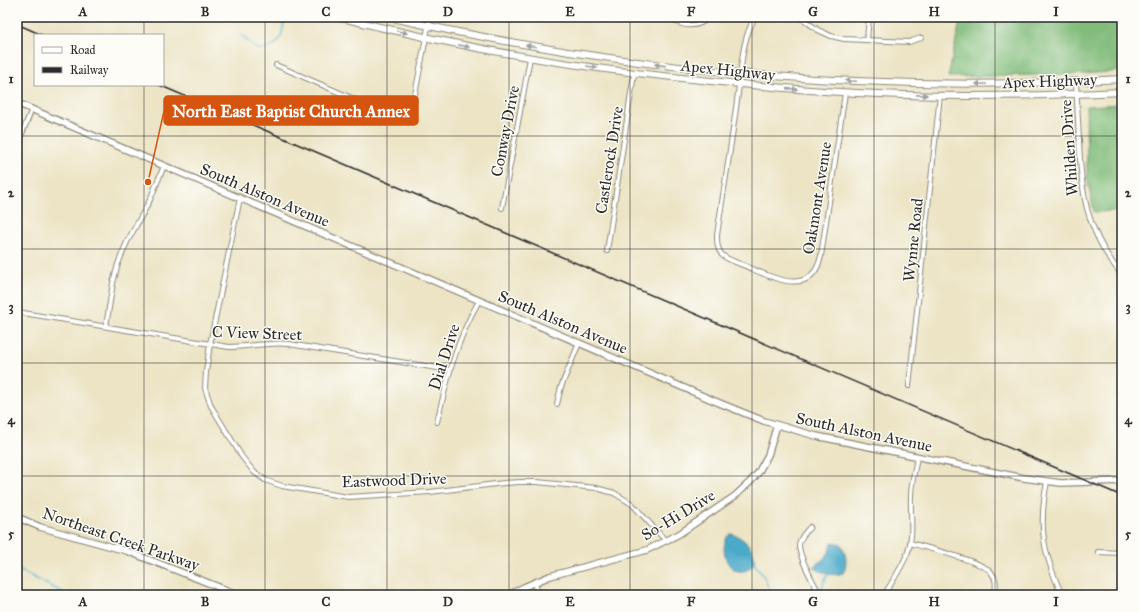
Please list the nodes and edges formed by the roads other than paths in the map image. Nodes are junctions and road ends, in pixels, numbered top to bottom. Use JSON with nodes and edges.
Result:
{"nodes":[{"id":1,"x":338,"y":17,"type":"edge"},
{"id":2,"x":388,"y":17,"type":"edge"},
{"id":3,"x":430,"y":17,"type":"edge"},
{"id":4,"x":670,"y":17,"type":"edge"},
{"id":5,"x":710,"y":17,"type":"edge"},
{"id":6,"x":755,"y":17,"type":"edge"},
{"id":7,"x":800,"y":17,"type":"edge"},
{"id":8,"x":869,"y":17,"type":"edge"},
{"id":9,"x":428,"y":26,"type":"junction"},
{"id":10,"x":426,"y":37,"type":"junction"},
{"id":11,"x":921,"y":38,"type":"dead end"},
{"id":12,"x":867,"y":40,"type":"junction"},
{"id":13,"x":530,"y":58,"type":"junction"},
{"id":14,"x":276,"y":65,"type":"dead end"},
{"id":15,"x":740,"y":73,"type":"junction"},
{"id":16,"x":634,"y":74,"type":"junction"},
{"id":17,"x":1122,"y":80,"type":"edge"},
{"id":18,"x":1076,"y":82,"type":"junction"},
{"id":19,"x":739,"y":84,"type":"junction"},
{"id":20,"x":1122,"y":92,"type":"edge"},
{"id":21,"x":845,"y":93,"type":"junction"},
{"id":22,"x":1076,"y":94,"type":"junction"},
{"id":23,"x":940,"y":96,"type":"junction"},
{"id":24,"x":17,"y":103,"type":"edge"},
{"id":25,"x":32,"y":109,"type":"junction"},
{"id":26,"x":17,"y":146,"type":"edge"},
{"id":27,"x":164,"y":166,"type":"junction"},
{"id":28,"x":240,"y":198,"type":"junction"},
{"id":29,"x":502,"y":208,"type":"dead end"},
{"id":30,"x":607,"y":251,"type":"dead end"},
{"id":31,"x":1122,"y":275,"type":"edge"},
{"id":32,"x":479,"y":301,"type":"junction"},
{"id":33,"x":17,"y":312,"type":"edge"},
{"id":34,"x":106,"y":326,"type":"junction"},
{"id":35,"x":579,"y":343,"type":"junction"},
{"id":36,"x":210,"y":344,"type":"junction"},
{"id":37,"x":450,"y":370,"type":"junction"},
{"id":38,"x":910,"y":386,"type":"dead end"},
{"id":39,"x":557,"y":404,"type":"dead end"},
{"id":40,"x":437,"y":422,"type":"dead end"},
{"id":41,"x":777,"y":425,"type":"junction"},
{"id":42,"x":917,"y":457,"type":"junction"},
{"id":43,"x":1122,"y":481,"type":"edge"},
{"id":44,"x":1047,"y":482,"type":"junction"},
{"id":45,"x":17,"y":517,"type":"edge"},
{"id":46,"x":810,"y":527,"type":"dead end"},
{"id":47,"x":666,"y":540,"type":"junction"},
{"id":48,"x":910,"y":543,"type":"junction"},
{"id":49,"x":1098,"y":552,"type":"dead end"},
{"id":50,"x":1122,"y":553,"type":"edge"},
{"id":51,"x":535,"y":582,"type":"junction"},
{"id":52,"x":239,"y":595,"type":"edge"},
{"id":53,"x":509,"y":595,"type":"edge"},
{"id":54,"x":538,"y":595,"type":"edge"},
{"id":55,"x":820,"y":595,"type":"edge"},
{"id":56,"x":884,"y":595,"type":"edge"},
{"id":57,"x":995,"y":595,"type":"edge"},
{"id":58,"x":1062,"y":595,"type":"edge"}],
"edges":[{"from":1,"to":10,"type":"main road","name":"Apex Highway","one_way":true},
{"from":2,"to":9,"type":"main road","name":"Apex Highway"},
{"from":3,"to":9,"type":"street"},
{"from":4,"to":5,"type":"street"},
{"from":6,"to":15,"type":"street","name":"Oakmont Avenue"},
{"from":7,"to":12,"type":"street"},
{"from":8,"to":12,"type":"street"},
{"from":9,"to":10,"type":"street"},
{"from":15,"to":9,"type":"main road","name":"Apex Highway","one_way":true},
{"from":10,"to":13,"type":"main road","name":"Apex Highway","one_way":true},
{"from":10,"to":14,"type":"street"},
{"from":11,"to":12,"type":"street"},
{"from":13,"to":16,"type":"main road","name":"Apex Highway","one_way":true},
{"from":13,"to":29,"type":"street","name":"Conway Drive"},
{"from":18,"to":15,"type":"main road","name":"Apex Highway","one_way":true},
{"from":15,"to":19,"type":"street","name":"Oakmont Avenue"},
{"from":16,"to":19,"type":"main road","name":"Apex Highway"},
{"from":16,"to":30,"type":"street","name":"Castlerock Drive"},
{"from":17,"to":18,"type":"main road","name":"Apex Highway"},
{"from":18,"to":22,"type":"street","name":"Whilden Drive"},
{"from":19,"to":21,"type":"main road","name":"Apex Highway","one_way":true},
{"from":19,"to":21,"type":"street","name":"Oakmont Avenue"},
{"from":20,"to":22,"type":"main road","name":"Apex Highway"},
{"from":21,"to":23,"type":"main road","name":"Apex Highway","one_way":true},
{"from":22,"to":23,"type":"main road","name":"Apex Highway"},
{"from":22,"to":31,"type":"street","name":"Whilden Drive"},
{"from":23,"to":38,"type":"street","name":"Wynne Road"},
{"from":24,"to":25,"type":"street","name":"South Alston Avenue"},
{"from":25,"to":26,"type":"street"},
{"from":25,"to":27,"type":"street","name":"South Alston Avenue"},
{"from":27,"to":28,"type":"street","name":"South Alston Avenue"},
{"from":27,"to":34,"type":"street"},
{"from":28,"to":32,"type":"street","name":"South Alston Avenue"},
{"from":28,"to":36,"type":"street","name":"Eastwood Drive"},
{"from":32,"to":35,"type":"street","name":"South Alston Avenue"},
{"from":32,"to":37,"type":"street","name":"Dial Drive"},
{"from":33,"to":34,"type":"street","name":"C View Street"},
{"from":34,"to":36,"type":"street","name":"C View Street"},
{"from":35,"to":39,"type":"street"},
{"from":35,"to":41,"type":"street","name":"South Alston Avenue"},
{"from":36,"to":37,"type":"street","name":"C View Street"},
{"from":36,"to":47,"type":"street","name":"Eastwood Drive"},
{"from":37,"to":40,"type":"street","name":"Dial Drive"},
{"from":41,"to":42,"type":"street","name":"South Alston Avenue"},
{"from":41,"to":47,"type":"street","name":"So-Hi Drive"},
{"from":42,"to":44,"type":"street","name":"South Alston Avenue"},
{"from":42,"to":48,"type":"street"},
{"from":43,"to":44,"type":"street","name":"South Alston Avenue"},
{"from":44,"to":58,"type":"street"},
{"from":45,"to":52,"type":"street","name":"Northeast Creek Parkway"},
{"from":46,"to":55,"type":"street"},
{"from":47,"to":51,"type":"street","name":"So-Hi Drive"},
{"from":48,"to":56,"type":"street"},
{"from":48,"to":57,"type":"street"},
{"from":49,"to":50,"type":"street"},
{"from":51,"to":53,"type":"street","name":"So-Hi Drive"},
{"from":51,"to":54,"type":"street"}]}
